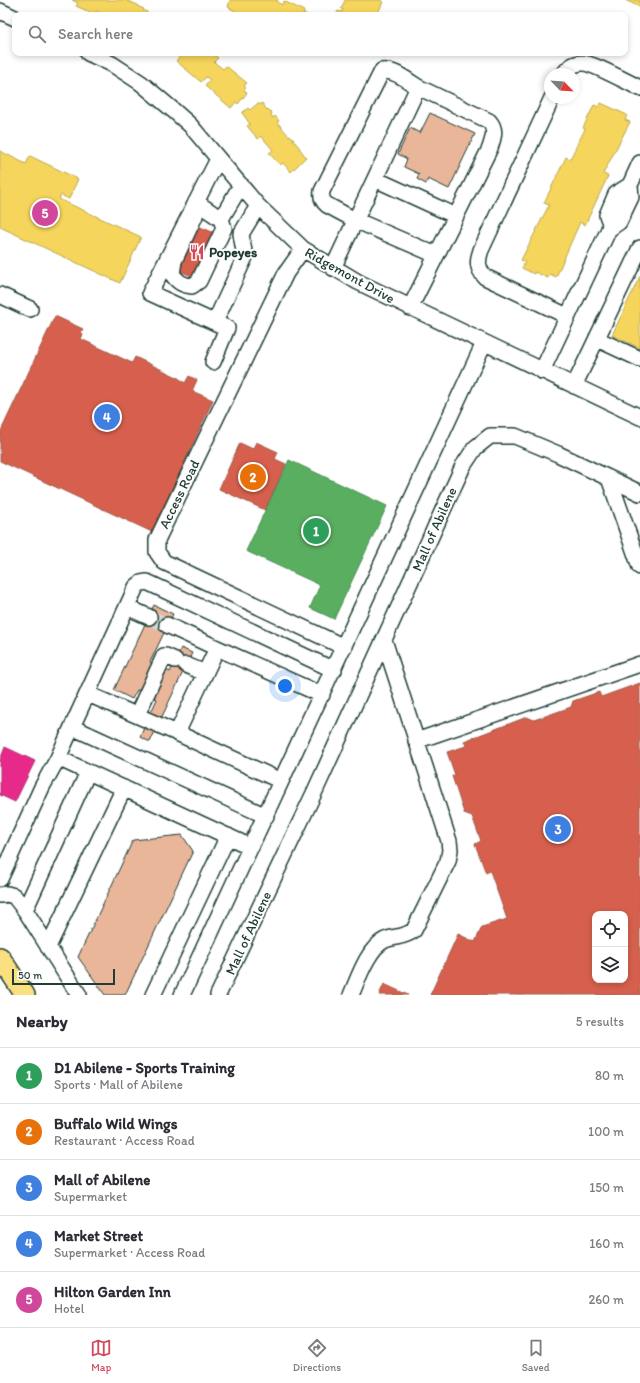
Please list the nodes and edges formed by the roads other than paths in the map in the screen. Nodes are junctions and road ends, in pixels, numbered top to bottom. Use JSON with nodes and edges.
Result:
{"nodes":[{"id":1,"x":0,"y":11,"type":"edge"},
{"id":2,"x":12,"y":17,"type":"edge"},
{"id":3,"x":95,"y":56,"type":"edge"},
{"id":4,"x":570,"y":68,"type":"edge"},
{"id":5,"x":418,"y":87,"type":"junction"},
{"id":6,"x":640,"y":88,"type":"edge"},
{"id":7,"x":549,"y":104,"type":"edge"},
{"id":8,"x":218,"y":158,"type":"junction"},
{"id":9,"x":640,"y":163,"type":"edge"},
{"id":10,"x":375,"y":179,"type":"junction"},
{"id":11,"x":241,"y":185,"type":"junction"},
{"id":12,"x":196,"y":202,"type":"junction"},
{"id":13,"x":258,"y":206,"type":"junction"},
{"id":14,"x":456,"y":216,"type":"junction"},
{"id":15,"x":221,"y":219,"type":"junction"},
{"id":16,"x":356,"y":220,"type":"junction"},
{"id":17,"x":640,"y":248,"type":"edge"},
{"id":18,"x":303,"y":249,"type":"junction"},
{"id":19,"x":436,"y":254,"type":"junction"},
{"id":20,"x":333,"y":268,"type":"junction"},
{"id":21,"x":0,"y":295,"type":"edge"},
{"id":22,"x":410,"y":308,"type":"junction"},
{"id":23,"x":30,"y":309,"type":"dead end"},
{"id":24,"x":568,"y":316,"type":"junction"},
{"id":25,"x":215,"y":322,"type":"junction"},
{"id":26,"x":597,"y":339,"type":"junction"},
{"id":27,"x":484,"y":343,"type":"junction"},
{"id":28,"x":640,"y":359,"type":"edge"},
{"id":29,"x":213,"y":362,"type":"dead end"},
{"id":30,"x":542,"y":370,"type":"junction"},
{"id":31,"x":574,"y":386,"type":"junction"},
{"id":32,"x":640,"y":417,"type":"edge"},
{"id":33,"x":609,"y":478,"type":"junction"},
{"id":34,"x":640,"y":493,"type":"edge"},
{"id":35,"x":640,"y":568,"type":"edge"},
{"id":36,"x":127,"y":607,"type":"junction"},
{"id":37,"x":149,"y":617,"type":"tunnel mouth"},
{"id":38,"x":168,"y":624,"type":"tunnel mouth"},
{"id":39,"x":384,"y":640,"type":"junction"},
{"id":40,"x":344,"y":647,"type":"junction"},
{"id":41,"x":217,"y":648,"type":"junction"},
{"id":42,"x":640,"y":664,"type":"edge"},
{"id":43,"x":334,"y":670,"type":"junction"},
{"id":44,"x":205,"y":673,"type":"junction"},
{"id":45,"x":88,"y":694,"type":"junction"},
{"id":46,"x":322,"y":695,"type":"junction"},
{"id":47,"x":137,"y":715,"type":"junction"},
{"id":48,"x":72,"y":727,"type":"junction"},
{"id":49,"x":177,"y":733,"type":"junction"},
{"id":50,"x":416,"y":740,"type":"junction"},
{"id":51,"x":58,"y":758,"type":"junction"},
{"id":52,"x":88,"y":772,"type":"junction"},
{"id":53,"x":281,"y":781,"type":"junction"},
{"id":54,"x":124,"y":788,"type":"junction"},
{"id":55,"x":266,"y":816,"type":"junction"},
{"id":56,"x":228,"y":836,"type":"junction"},
{"id":57,"x":251,"y":847,"type":"junction"},
{"id":58,"x":0,"y":879,"type":"edge"},
{"id":59,"x":0,"y":895,"type":"edge"},
{"id":60,"x":25,"y":910,"type":"junction"},
{"id":61,"x":48,"y":947,"type":"junction"},
{"id":62,"x":0,"y":958,"type":"edge"},
{"id":63,"x":25,"y":995,"type":"edge"},
{"id":64,"x":79,"y":995,"type":"edge"},
{"id":65,"x":153,"y":995,"type":"edge"},
{"id":66,"x":182,"y":995,"type":"edge"},
{"id":67,"x":218,"y":995,"type":"edge"},
{"id":68,"x":350,"y":995,"type":"edge"}],
"edges":[{"from":1,"to":2,"type":"street"},
{"from":3,"to":8,"type":"street","name":"Ridgemont Drive"},
{"from":4,"to":6,"type":"street"},
{"from":5,"to":10,"type":"street"},
{"from":5,"to":14,"type":"street"},
{"from":5,"to":16,"type":"street"},
{"from":7,"to":24,"type":"street"},
{"from":8,"to":11,"type":"street","name":"Ridgemont Drive"},
{"from":8,"to":12,"type":"street"},
{"from":9,"to":24,"type":"street"},
{"from":10,"to":14,"type":"street"},
{"from":10,"to":16,"type":"street"},
{"from":11,"to":13,"type":"street","name":"Ridgemont Drive"},
{"from":11,"to":15,"type":"street"},
{"from":12,"to":15,"type":"street"},
{"from":12,"to":15,"type":"street"},
{"from":12,"to":25,"type":"street"},
{"from":13,"to":18,"type":"street","name":"Ridgemont Drive"},
{"from":13,"to":25,"type":"street"},
{"from":14,"to":19,"type":"street"},
{"from":16,"to":19,"type":"street"},
{"from":16,"to":20,"type":"street"},
{"from":17,"to":26,"type":"street"},
{"from":18,"to":20,"type":"street","name":"Ridgemont Drive"},
{"from":18,"to":40,"type":"street","name":"Access Road"},
{"from":19,"to":22,"type":"street"},
{"from":20,"to":22,"type":"street","name":"Ridgemont Drive"},
{"from":21,"to":23,"type":"street"},
{"from":22,"to":27,"type":"street","name":"Ridgemont Drive"},
{"from":24,"to":30,"type":"street"},
{"from":25,"to":29,"type":"street"},
{"from":26,"to":28,"type":"street"},
{"from":26,"to":31,"type":"street"},
{"from":27,"to":30,"type":"street","name":"Ridgemont Drive"},
{"from":27,"to":40,"type":"street"},
{"from":30,"to":31,"type":"street","name":"Ridgemont Drive"},
{"from":31,"to":32,"type":"street","name":"Ridgemont Drive"},
{"from":33,"to":34,"type":"street","name":"Mall of Abilene"},
{"from":33,"to":35,"type":"street"},
{"from":33,"to":39,"type":"street","name":"Mall of Abilene"},
{"from":36,"to":37,"type":"street"},
{"from":36,"to":43,"type":"street"},
{"from":36,"to":45,"type":"street"},
{"from":38,"to":41,"type":"street"},
{"from":39,"to":50,"type":"street"},
{"from":39,"to":67,"type":"street","name":"Mall of Abilene"},
{"from":40,"to":43,"type":"street"},
{"from":41,"to":44,"type":"street"},
{"from":41,"to":46,"type":"street"},
{"from":42,"to":50,"type":"street"},
{"from":43,"to":46,"type":"street"},
{"from":44,"to":47,"type":"street"},
{"from":44,"to":49,"type":"street"},
{"from":45,"to":47,"type":"street"},
{"from":45,"to":48,"type":"street"},
{"from":46,"to":53,"type":"street"},
{"from":47,"to":49,"type":"street"},
{"from":48,"to":51,"type":"street"},
{"from":48,"to":55,"type":"street"},
{"from":49,"to":53,"type":"street"},
{"from":50,"to":68,"type":"street"},
{"from":51,"to":52,"type":"street"},
{"from":51,"to":58,"type":"street"},
{"from":52,"to":54,"type":"street"},
{"from":52,"to":60,"type":"street"},
{"from":53,"to":55,"type":"street"},
{"from":54,"to":56,"type":"street"},
{"from":54,"to":61,"type":"street"},
{"from":55,"to":57,"type":"street"},
{"from":56,"to":57,"type":"street"},
{"from":56,"to":65,"type":"street"},
{"from":57,"to":66,"type":"street"},
{"from":59,"to":60,"type":"street"},
{"from":60,"to":61,"type":"street"},
{"from":61,"to":64,"type":"street"},
{"from":62,"to":63,"type":"main road"}]}
